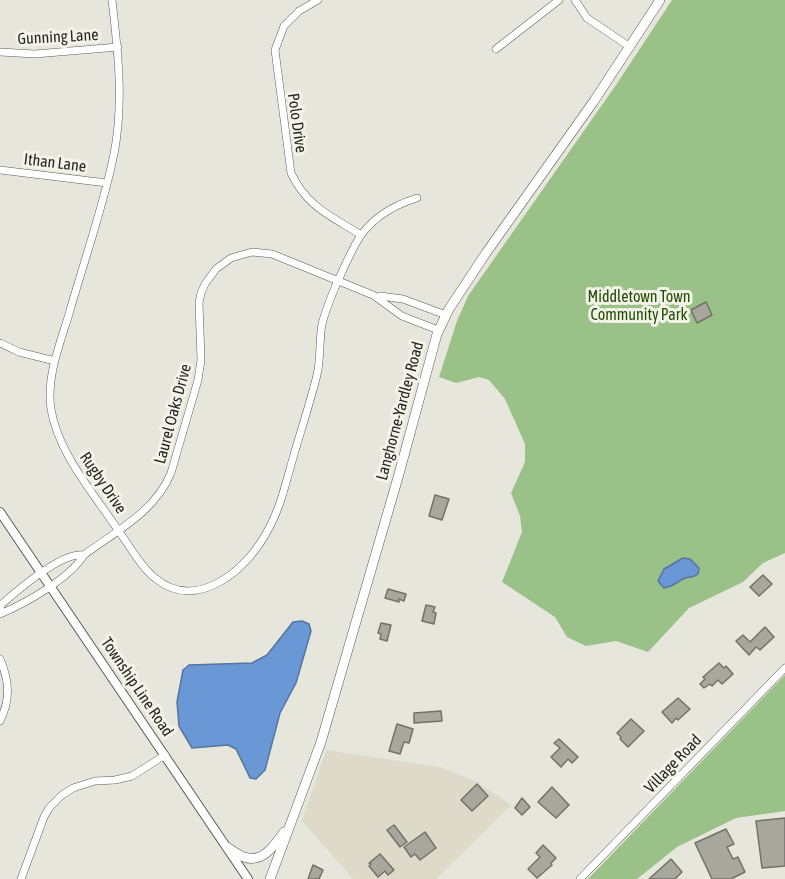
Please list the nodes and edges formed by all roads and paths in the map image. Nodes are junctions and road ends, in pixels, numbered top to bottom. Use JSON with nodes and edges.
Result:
{"nodes":[{"id":1,"x":112,"y":0,"type":"edge"},
{"id":2,"x":318,"y":0,"type":"edge"},
{"id":3,"x":560,"y":0,"type":"edge"},
{"id":4,"x":575,"y":0,"type":"edge"},
{"id":5,"x":660,"y":0,"type":"edge"},
{"id":6,"x":118,"y":46,"type":"junction"},
{"id":7,"x":630,"y":47,"type":"junction"},
{"id":8,"x":496,"y":49,"type":"dead end"},
{"id":9,"x":0,"y":52,"type":"edge"},
{"id":10,"x":0,"y":170,"type":"edge"},
{"id":11,"x":107,"y":183,"type":"junction"},
{"id":12,"x":417,"y":198,"type":"dead end"},
{"id":13,"x":360,"y":236,"type":"junction"},
{"id":14,"x":339,"y":281,"type":"junction"},
{"id":15,"x":373,"y":295,"type":"junction"},
{"id":16,"x":446,"y":315,"type":"junction"},
{"id":17,"x":438,"y":330,"type":"junction"},
{"id":18,"x":0,"y":343,"type":"edge"},
{"id":19,"x":55,"y":361,"type":"junction"},
{"id":20,"x":0,"y":512,"type":"edge"},
{"id":21,"x":118,"y":530,"type":"junction"},
{"id":22,"x":84,"y":555,"type":"junction"},
{"id":23,"x":41,"y":572,"type":"junction"},
{"id":24,"x":50,"y":586,"type":"junction"},
{"id":25,"x":0,"y":608,"type":"edge"},
{"id":26,"x":0,"y":614,"type":"edge"},
{"id":27,"x":0,"y":659,"type":"edge"},
{"id":28,"x":785,"y":668,"type":"edge"},
{"id":29,"x":0,"y":720,"type":"edge"},
{"id":30,"x":165,"y":756,"type":"junction"},
{"id":31,"x":292,"y":820,"type":"junction"},
{"id":32,"x":227,"y":847,"type":"junction"},
{"id":33,"x":21,"y":879,"type":"edge"},
{"id":34,"x":248,"y":879,"type":"edge"},
{"id":35,"x":270,"y":879,"type":"edge"},
{"id":36,"x":580,"y":879,"type":"edge"}],
"edges":[{"from":1,"to":6,"type":"street","name":"Rugby Drive"},
{"from":2,"to":13,"type":"street","name":"Polo Drive"},
{"from":3,"to":8,"type":"street"},
{"from":4,"to":7,"type":"street"},
{"from":5,"to":7,"type":"main road","name":"Langhorne-Yardley Road"},
{"from":6,"to":9,"type":"street","name":"Gunning Lane"},
{"from":6,"to":11,"type":"street","name":"Rugby Drive"},
{"from":7,"to":16,"type":"main road","name":"Langhorne-Yardley Road"},
{"from":10,"to":11,"type":"street","name":"Ithan Lane"},
{"from":11,"to":19,"type":"street","name":"Rugby Drive"},
{"from":12,"to":13,"type":"street"},
{"from":13,"to":14,"type":"street","name":"Rugby Drive"},
{"from":14,"to":15,"type":"street","name":"Laurel Oaks Drive"},
{"from":14,"to":21,"type":"street","name":"Laurel Oaks Drive"},
{"from":14,"to":21,"type":"street","name":"Rugby Drive"},
{"from":15,"to":16,"type":"street","name":"Laurel Oaks Drive"},
{"from":15,"to":17,"type":"street","name":"Laurel Oaks Drive"},
{"from":16,"to":17,"type":"main road","name":"Langhorne-Yardley Road"},
{"from":17,"to":31,"type":"main road","name":"Langhorne-Yardley Road"},
{"from":18,"to":19,"type":"street"},
{"from":19,"to":21,"type":"street","name":"Rugby Drive"},
{"from":20,"to":23,"type":"street","name":"Township Line Road"},
{"from":21,"to":22,"type":"street","name":"Laurel Oaks Drive"},
{"from":22,"to":23,"type":"street","name":"Laurel Oaks Drive"},
{"from":22,"to":24,"type":"street","name":"Laurel Oaks Drive"},
{"from":23,"to":24,"type":"street","name":"Township Line Road"},
{"from":23,"to":25,"type":"street","name":"Laurel Oaks Drive"},
{"from":24,"to":26,"type":"street","name":"Laurel Oaks Drive"},
{"from":24,"to":30,"type":"street","name":"Township Line Road"},
{"from":27,"to":29,"type":"street"},
{"from":28,"to":36,"type":"street","name":"Village Road"},
{"from":30,"to":32,"type":"street","name":"Township Line Road"},
{"from":30,"to":33,"type":"street"},
{"from":31,"to":32,"type":"main road"},
{"from":31,"to":35,"type":"main road","name":"Langhorne-Yardley Road"},
{"from":32,"to":34,"type":"street","name":"Township Line Road"}]}
